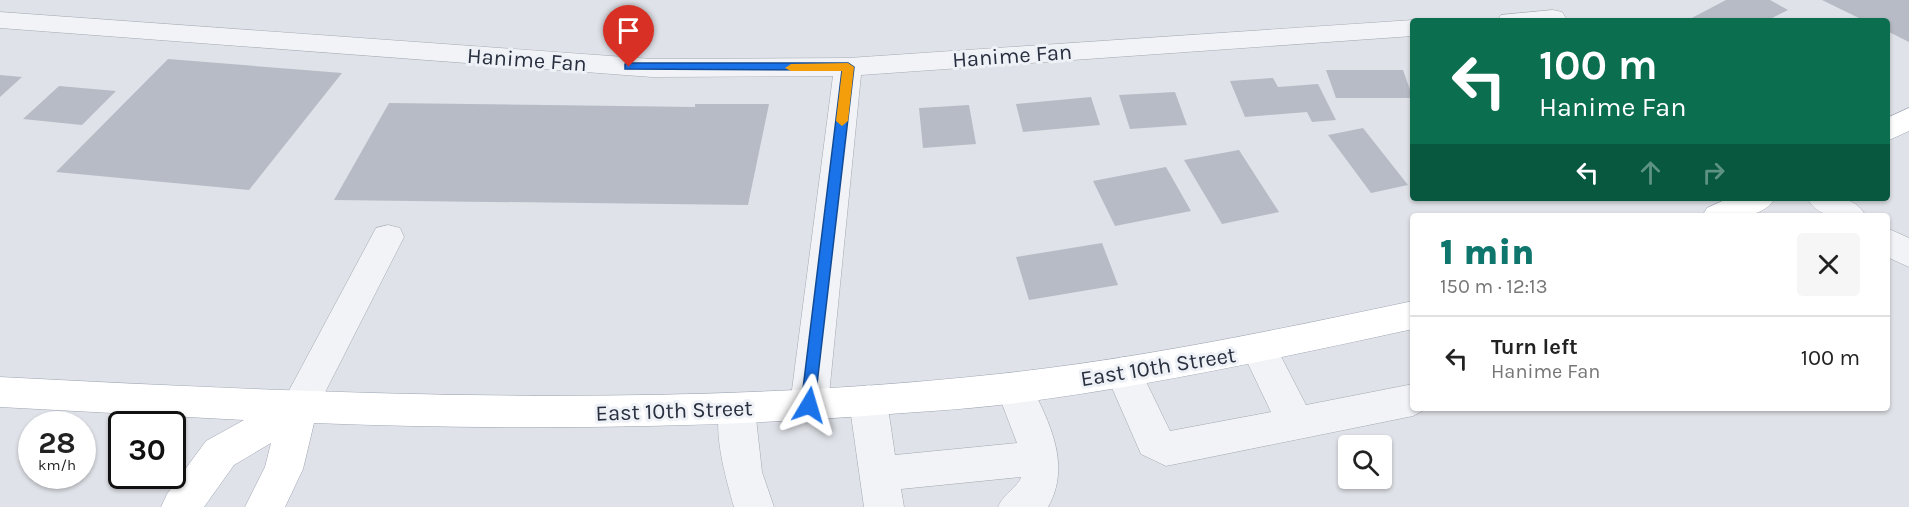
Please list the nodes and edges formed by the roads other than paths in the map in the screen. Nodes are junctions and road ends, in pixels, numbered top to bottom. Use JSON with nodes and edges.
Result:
{"nodes":[{"id":1,"x":1526,"y":0,"type":"edge"},
{"id":2,"x":1552,"y":18,"type":"edge"},
{"id":3,"x":0,"y":20,"type":"edge"},
{"id":4,"x":1410,"y":28,"type":"edge"},
{"id":5,"x":848,"y":67,"type":"junction"},
{"id":6,"x":1909,"y":118,"type":"edge"},
{"id":7,"x":1890,"y":129,"type":"edge"},
{"id":8,"x":1752,"y":201,"type":"edge"},
{"id":9,"x":1828,"y":201,"type":"edge"},
{"id":10,"x":1725,"y":213,"type":"edge"},
{"id":11,"x":1846,"y":213,"type":"edge"},
{"id":12,"x":388,"y":237,"type":"dead end"},
{"id":13,"x":1890,"y":242,"type":"edge"},
{"id":14,"x":1909,"y":255,"type":"edge"},
{"id":15,"x":1410,"y":316,"type":"edge"},
{"id":16,"x":1259,"y":349,"type":"junction"},
{"id":17,"x":1123,"y":372,"type":"junction"},
{"id":18,"x":1014,"y":388,"type":"junction"},
{"id":19,"x":0,"y":392,"type":"edge"},
{"id":20,"x":868,"y":401,"type":"junction"},
{"id":21,"x":1410,"y":401,"type":"edge"},
{"id":22,"x":809,"y":405,"type":"junction"},
{"id":23,"x":298,"y":409,"type":"junction"},
{"id":24,"x":736,"y":409,"type":"junction"},
{"id":25,"x":1296,"y":424,"type":"junction"},
{"id":26,"x":1041,"y":458,"type":"junction"},
{"id":27,"x":882,"y":491,"type":"edge"},
{"id":28,"x":180,"y":507,"type":"edge"},
{"id":29,"x":265,"y":507,"type":"edge"},
{"id":30,"x":754,"y":507,"type":"edge"},
{"id":31,"x":1018,"y":507,"type":"edge"}],
"edges":[{"from":1,"to":2,"type":"street"},
{"from":3,"to":5,"type":"street","name":"Hanime Fan"},
{"from":4,"to":5,"type":"street","name":"Hanime Fan"},
{"from":5,"to":22,"type":"street"},
{"from":6,"to":7,"type":"main road"},
{"from":8,"to":10,"type":"main road"},
{"from":9,"to":11,"type":"street"},
{"from":12,"to":23,"type":"street"},
{"from":13,"to":14,"type":"street"},
{"from":15,"to":16,"type":"main road","name":"East 10th Street"},
{"from":16,"to":17,"type":"main road","name":"East 10th Street"},
{"from":16,"to":25,"type":"street"},
{"from":17,"to":18,"type":"main road","name":"East 10th Street"},
{"from":17,"to":25,"type":"street"},
{"from":18,"to":20,"type":"main road","name":"East 10th Street"},
{"from":18,"to":26,"type":"street"},
{"from":19,"to":23,"type":"main road","name":"East 10th Street"},
{"from":20,"to":22,"type":"main road","name":"East 10th Street"},
{"from":20,"to":27,"type":"street"},
{"from":21,"to":25,"type":"street"},
{"from":22,"to":24,"type":"main road","name":"East 10th Street"},
{"from":23,"to":24,"type":"main road","name":"East 10th Street"},
{"from":23,"to":28,"type":"main road"},
{"from":23,"to":29,"type":"main road"},
{"from":24,"to":30,"type":"street"},
{"from":26,"to":27,"type":"street"},
{"from":26,"to":31,"type":"street"}]}
